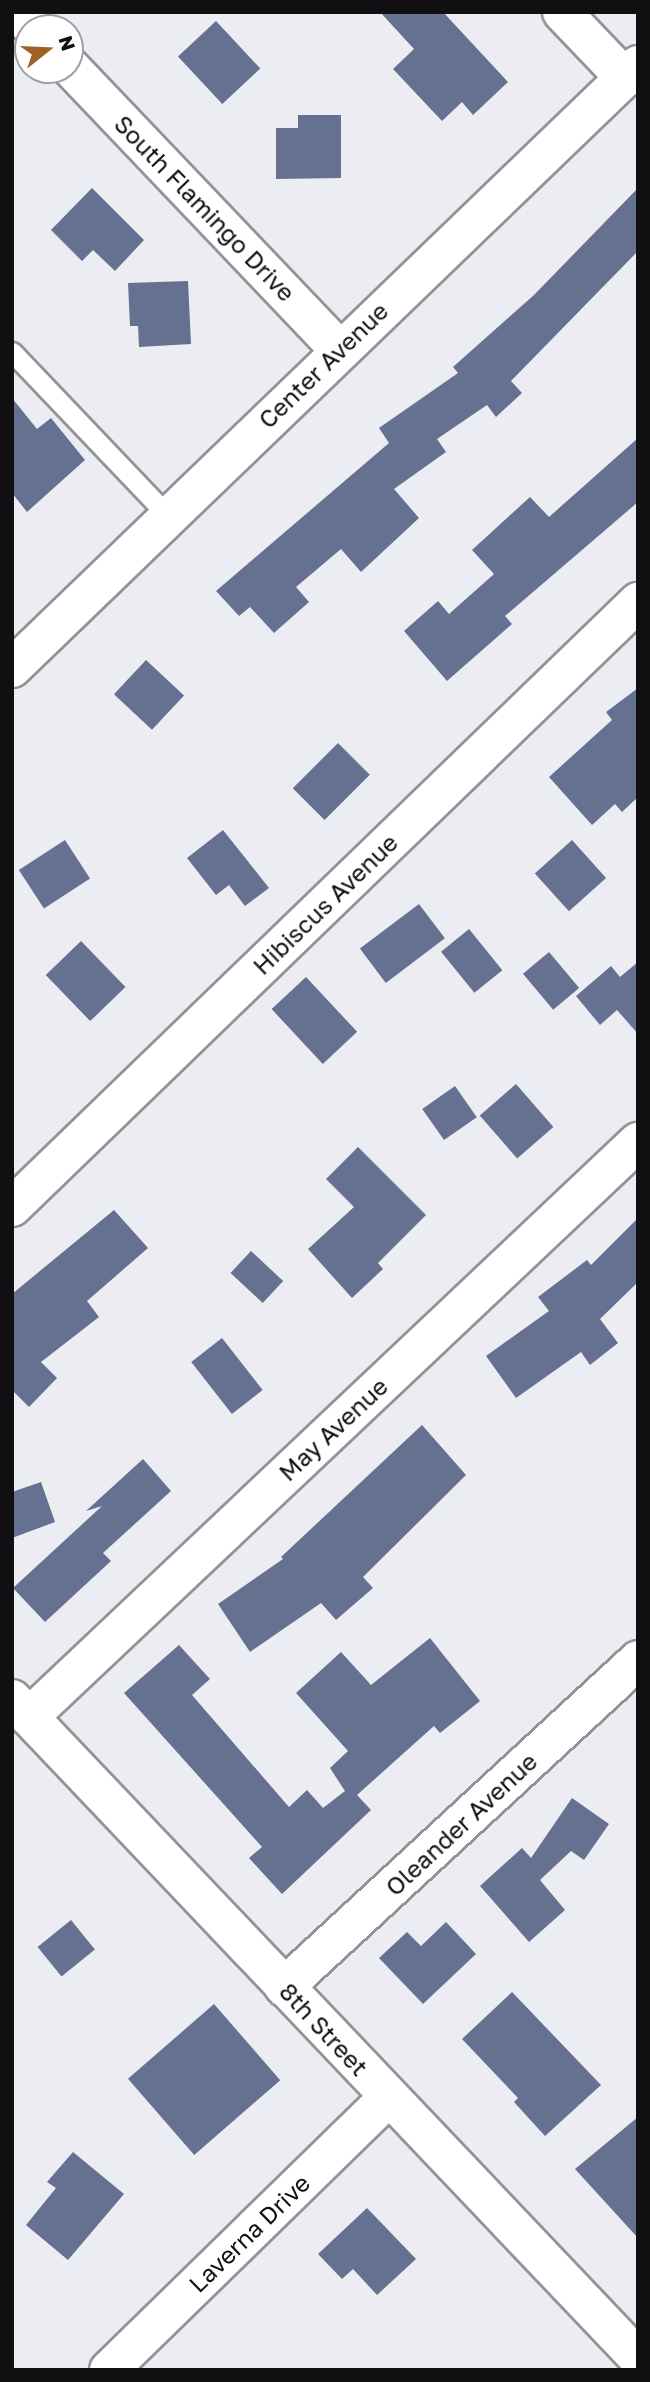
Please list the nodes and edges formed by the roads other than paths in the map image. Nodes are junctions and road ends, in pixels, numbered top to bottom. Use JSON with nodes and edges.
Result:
{"nodes":[{"id":1,"x":562,"y":12,"type":"edge"},
{"id":2,"x":631,"y":72,"type":"edge"},
{"id":3,"x":84,"y":82,"type":"edge"},
{"id":4,"x":340,"y":349,"type":"junction"},
{"id":5,"x":12,"y":352,"type":"edge"},
{"id":6,"x":168,"y":516,"type":"junction"},
{"id":7,"x":638,"y":602,"type":"edge"},
{"id":8,"x":12,"y":668,"type":"edge"},
{"id":9,"x":638,"y":1142,"type":"edge"},
{"id":10,"x":12,"y":1207,"type":"edge"},
{"id":11,"x":638,"y":1660,"type":"edge"},
{"id":12,"x":21,"y":1708,"type":"edge"},
{"id":13,"x":285,"y":1987,"type":"junction"},
{"id":14,"x":388,"y":2097,"type":"junction"},
{"id":15,"x":638,"y":2358,"type":"edge"},
{"id":16,"x":109,"y":2370,"type":"edge"}],
"edges":[{"from":1,"to":2,"type":"street"},
{"from":2,"to":4,"type":"street","name":"Center Avenue"},
{"from":3,"to":4,"type":"street","name":"South Flamingo Drive"},
{"from":4,"to":6,"type":"street","name":"Center Avenue"},
{"from":5,"to":6,"type":"lane"},
{"from":6,"to":8,"type":"street","name":"Center Avenue"},
{"from":7,"to":10,"type":"street","name":"Hibiscus Avenue"},
{"from":9,"to":12,"type":"street","name":"May Avenue"},
{"from":11,"to":13,"type":"street","name":"Oleander Avenue"},
{"from":12,"to":13,"type":"street","name":"8th Street"},
{"from":13,"to":14,"type":"street","name":"8th Street"},
{"from":14,"to":15,"type":"street","name":"8th Street"},
{"from":14,"to":16,"type":"street","name":"Laverna Drive"}]}
